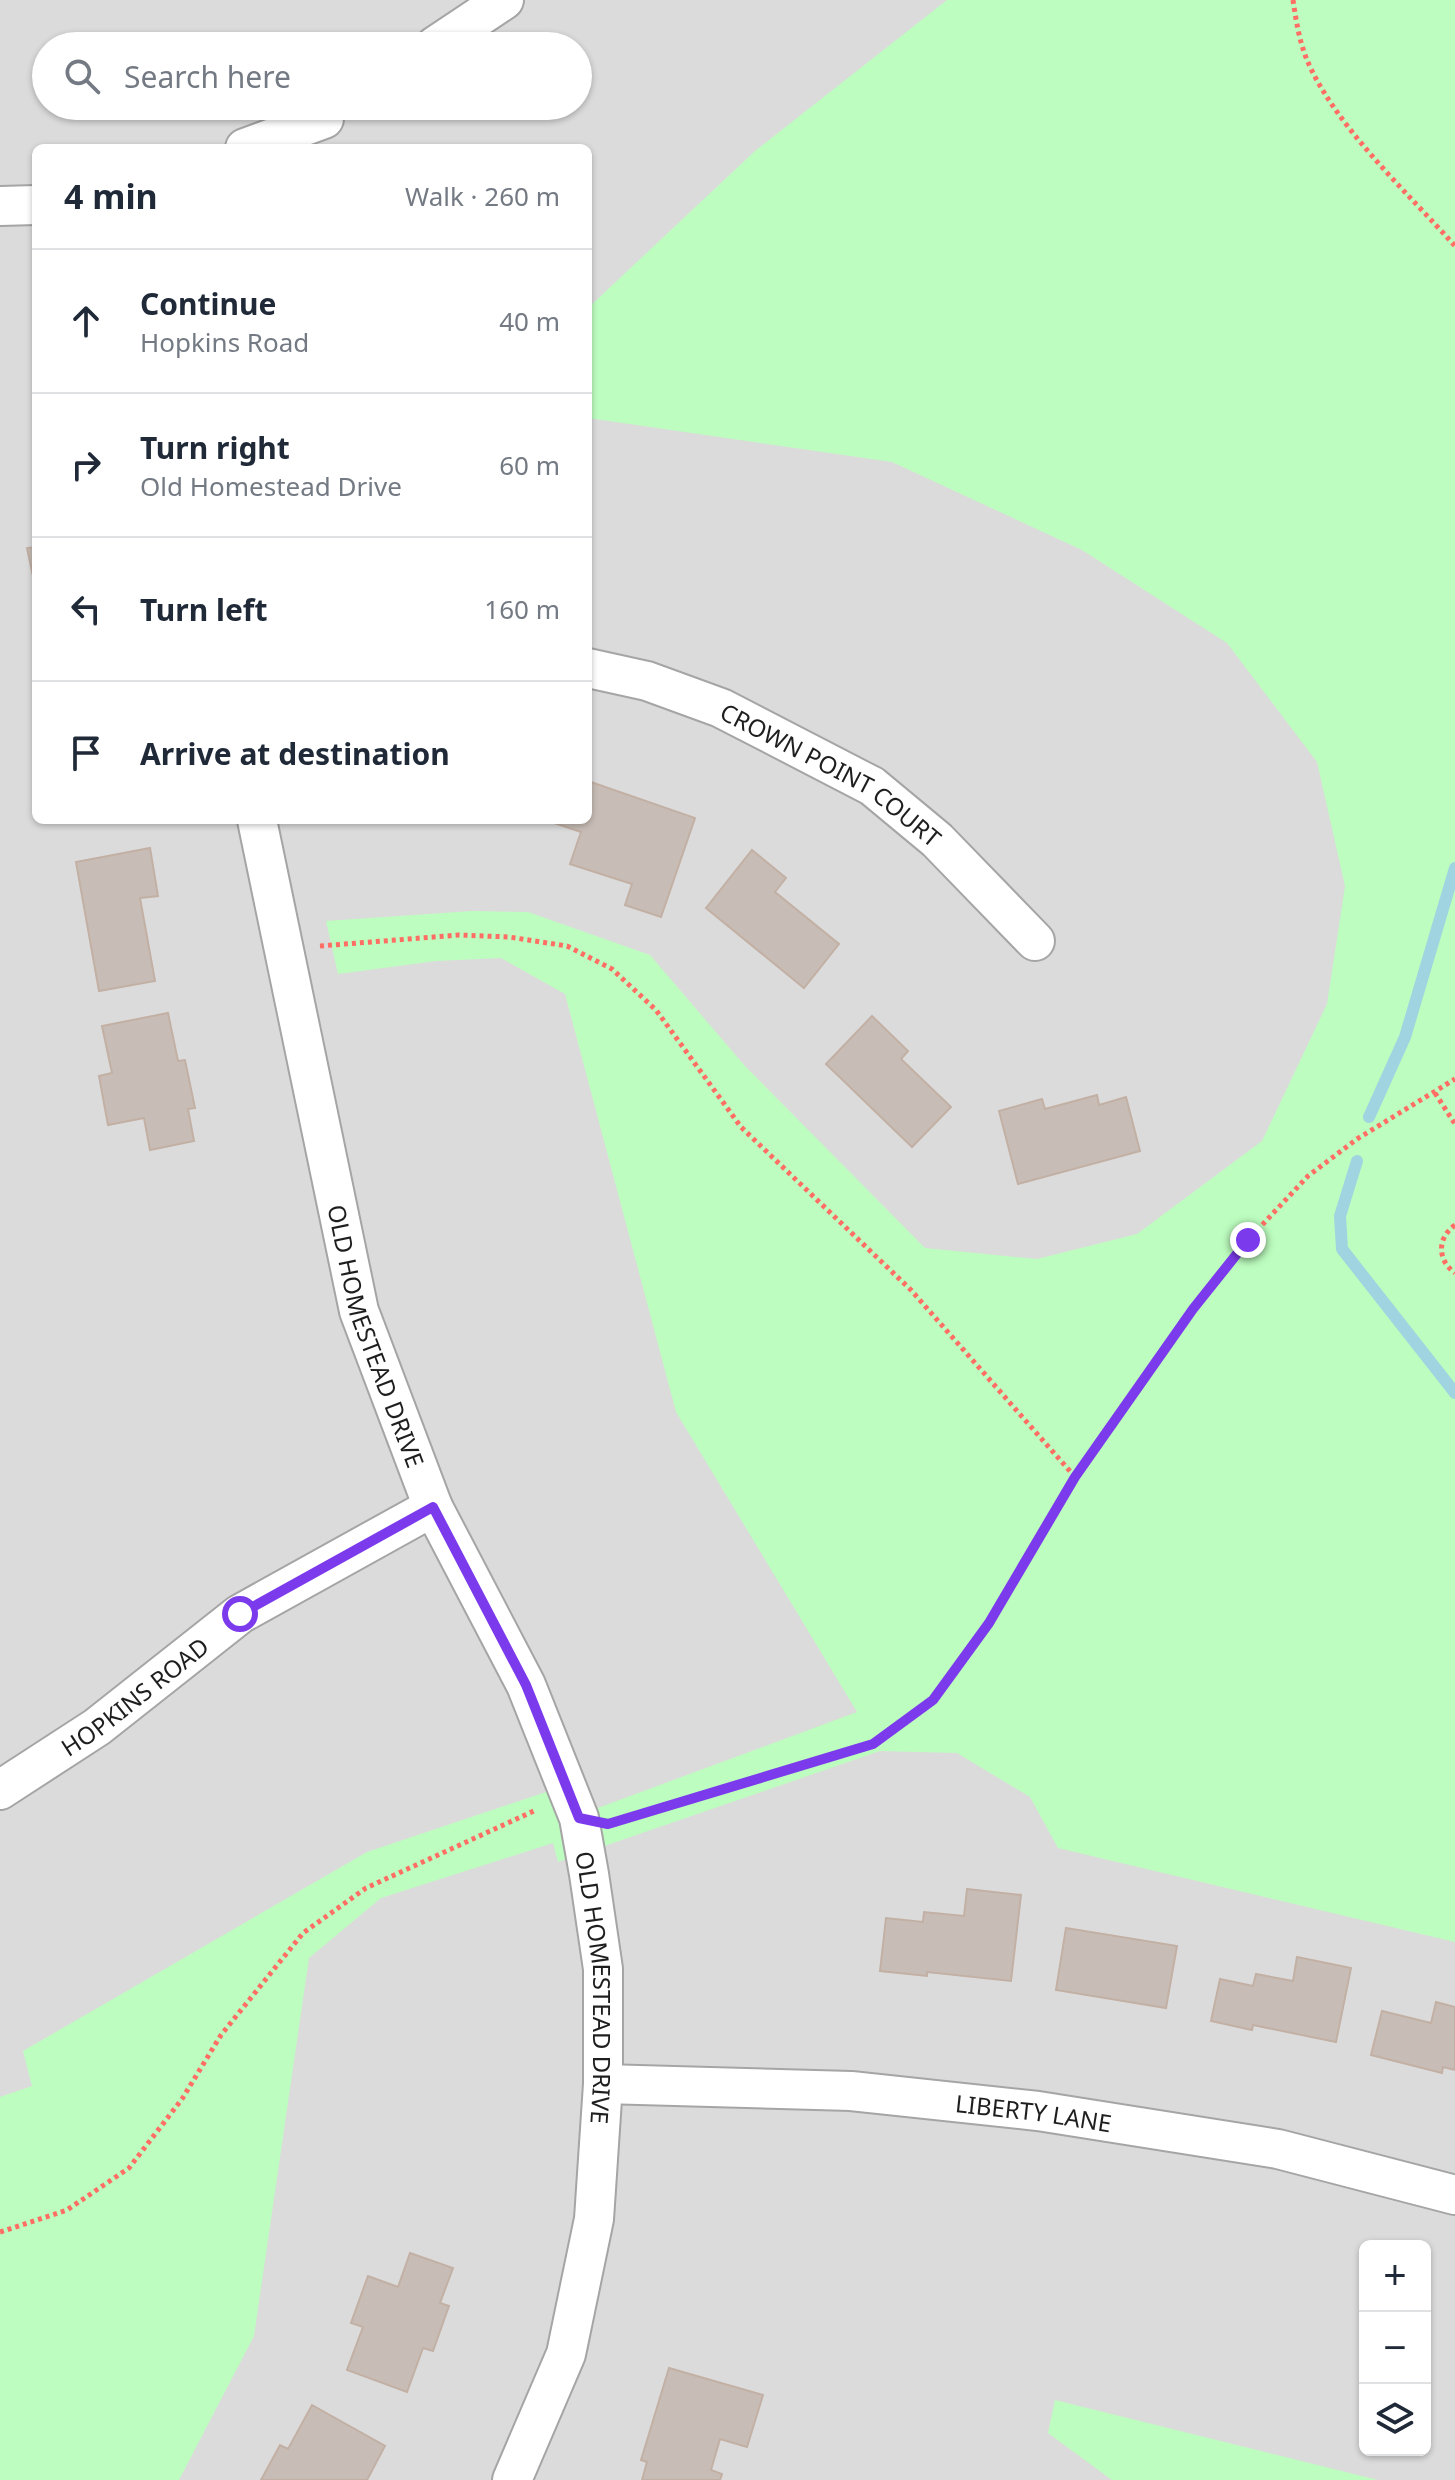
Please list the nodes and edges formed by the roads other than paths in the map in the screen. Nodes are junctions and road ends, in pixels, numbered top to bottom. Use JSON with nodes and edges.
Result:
{"nodes":[{"id":1,"x":504,"y":0,"type":"edge"},
{"id":2,"x":456,"y":32,"type":"edge"},
{"id":3,"x":324,"y":124,"type":"edge"},
{"id":4,"x":258,"y":144,"type":"edge"},
{"id":5,"x":32,"y":205,"type":"edge"},
{"id":6,"x":0,"y":206,"type":"edge"},
{"id":7,"x":592,"y":669,"type":"edge"},
{"id":8,"x":258,"y":824,"type":"edge"},
{"id":9,"x":1035,"y":941,"type":"dead end"},
{"id":10,"x":433,"y":1507,"type":"junction"},
{"id":11,"x":0,"y":1790,"type":"edge"},
{"id":12,"x":603,"y":2084,"type":"junction"},
{"id":13,"x":1455,"y":2195,"type":"edge"},
{"id":14,"x":512,"y":2480,"type":"edge"}],
"edges":[{"from":1,"to":2,"type":"street"},
{"from":3,"to":4,"type":"street"},
{"from":5,"to":6,"type":"street"},
{"from":7,"to":9,"type":"street","name":"CROWN POINT COURT"},
{"from":8,"to":10,"type":"street","name":"OLD HOMESTEAD DRIVE"},
{"from":10,"to":11,"type":"street","name":"HOPKINS ROAD"},
{"from":10,"to":12,"type":"street","name":"OLD HOMESTEAD DRIVE"},
{"from":12,"to":13,"type":"street","name":"LIBERTY LANE"},
{"from":12,"to":14,"type":"street","name":"OLD HOMESTEAD DRIVE"}]}
